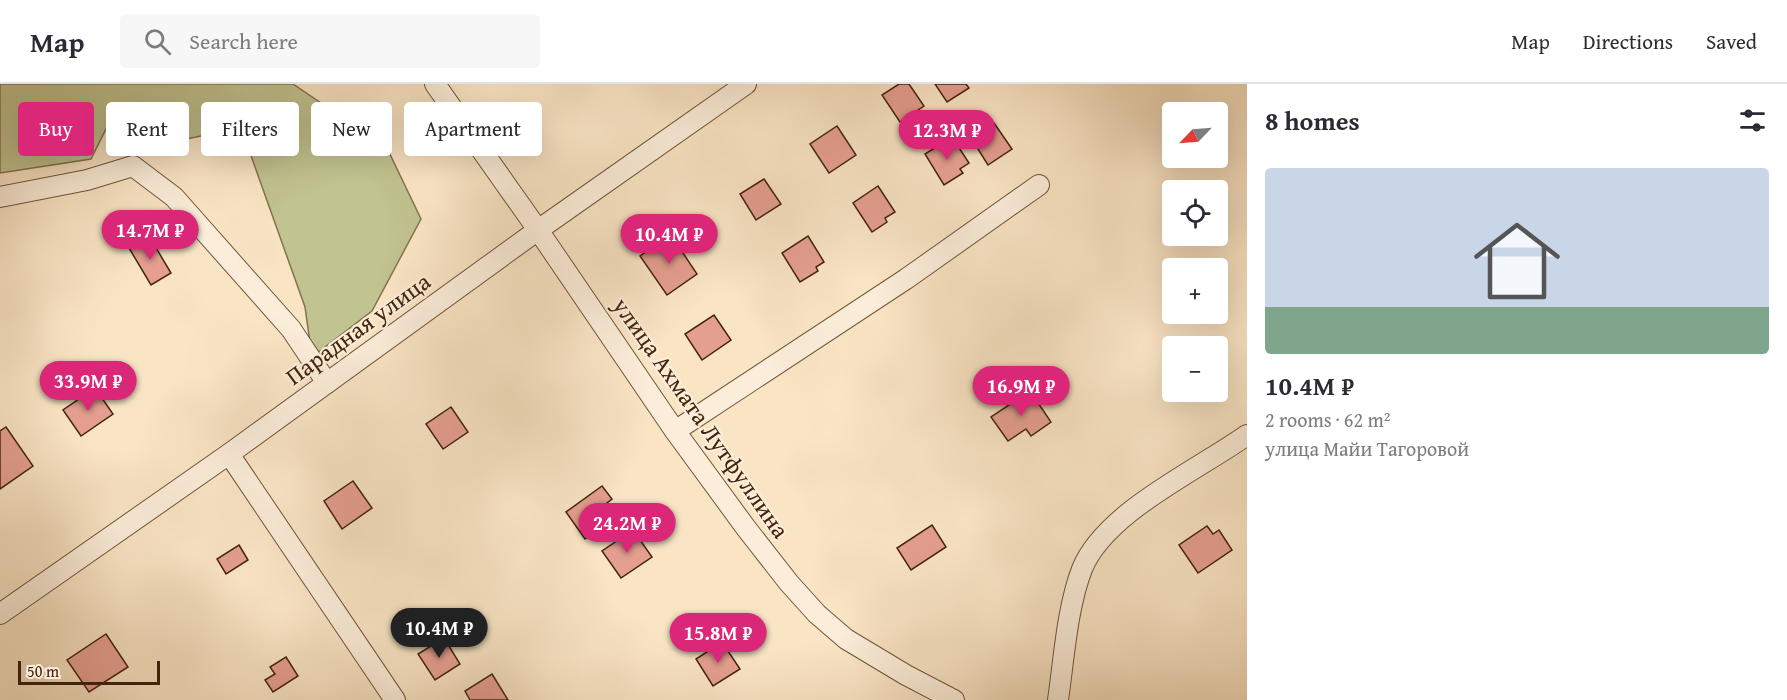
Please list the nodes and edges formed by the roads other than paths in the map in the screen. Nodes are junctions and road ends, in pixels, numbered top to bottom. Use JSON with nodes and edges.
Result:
{"nodes":[{"id":1,"x":435,"y":84,"type":"edge"},
{"id":2,"x":746,"y":84,"type":"edge"},
{"id":3,"x":1039,"y":185,"type":"dead end"},
{"id":4,"x":0,"y":197,"type":"edge"},
{"id":5,"x":538,"y":230,"type":"junction"},
{"id":6,"x":327,"y":383,"type":"junction"},
{"id":7,"x":675,"y":431,"type":"junction"},
{"id":8,"x":1247,"y":435,"type":"edge"},
{"id":9,"x":229,"y":454,"type":"junction"},
{"id":10,"x":0,"y":614,"type":"edge"},
{"id":11,"x":395,"y":700,"type":"edge"},
{"id":12,"x":954,"y":700,"type":"edge"},
{"id":13,"x":1058,"y":700,"type":"edge"}],
"edges":[{"from":1,"to":5,"type":"street","name":"улица Ахмата Лутфуллина"},
{"from":2,"to":5,"type":"street","name":"Парадная улица"},
{"from":3,"to":7,"type":"street"},
{"from":4,"to":6,"type":"street"},
{"from":5,"to":6,"type":"street","name":"Парадная улица"},
{"from":5,"to":7,"type":"street","name":"улица Ахмата Лутфуллина"},
{"from":6,"to":9,"type":"street","name":"Парадная улица"},
{"from":7,"to":12,"type":"street","name":"улица Ахмата Лутфуллина"},
{"from":8,"to":13,"type":"street"},
{"from":9,"to":10,"type":"street","name":"Парадная улица"},
{"from":9,"to":11,"type":"street"}]}
